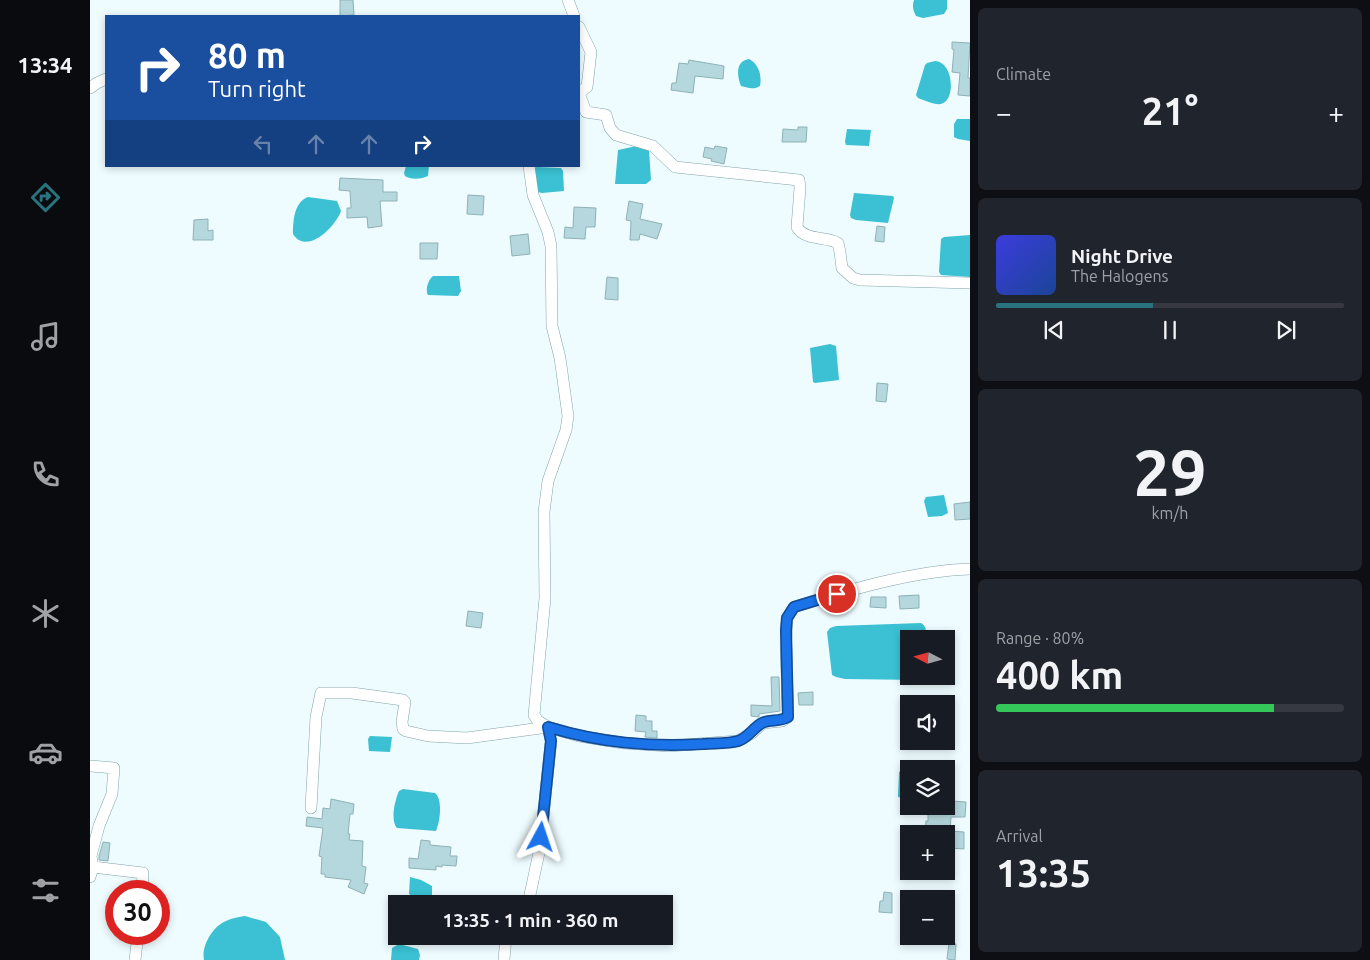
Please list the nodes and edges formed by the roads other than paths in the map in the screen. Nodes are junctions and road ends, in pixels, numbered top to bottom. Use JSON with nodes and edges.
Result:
{"nodes":[{"id":1,"x":568,"y":0,"type":"edge"},
{"id":2,"x":574,"y":15,"type":"edge"},
{"id":3,"x":580,"y":29,"type":"edge"},
{"id":4,"x":105,"y":79,"type":"edge"},
{"id":5,"x":90,"y":88,"type":"edge"},
{"id":6,"x":580,"y":92,"type":"edge"},
{"id":7,"x":580,"y":96,"type":"edge"},
{"id":8,"x":529,"y":167,"type":"edge"},
{"id":9,"x":970,"y":283,"type":"edge"},
{"id":10,"x":970,"y":569,"type":"edge"},
{"id":11,"x":548,"y":727,"type":"junction"},
{"id":12,"x":91,"y":766,"type":"dead end"},
{"id":13,"x":311,"y":808,"type":"dead end"},
{"id":14,"x":92,"y":872,"type":"edge"},
{"id":15,"x":143,"y":880,"type":"edge"},
{"id":16,"x":530,"y":895,"type":"edge"},
{"id":17,"x":137,"y":945,"type":"edge"},
{"id":18,"x":505,"y":945,"type":"edge"},
{"id":19,"x":135,"y":960,"type":"edge"},
{"id":20,"x":504,"y":960,"type":"edge"}],
"edges":[{"from":1,"to":2,"type":"street"},
{"from":3,"to":6,"type":"street"},
{"from":4,"to":5,"type":"street"},
{"from":7,"to":9,"type":"street"},
{"from":8,"to":11,"type":"street"},
{"from":10,"to":11,"type":"street"},
{"from":11,"to":13,"type":"street"},
{"from":11,"to":16,"type":"street"},
{"from":12,"to":14,"type":"street"},
{"from":14,"to":15,"type":"street"},
{"from":17,"to":19,"type":"street"},
{"from":18,"to":20,"type":"street"}]}
